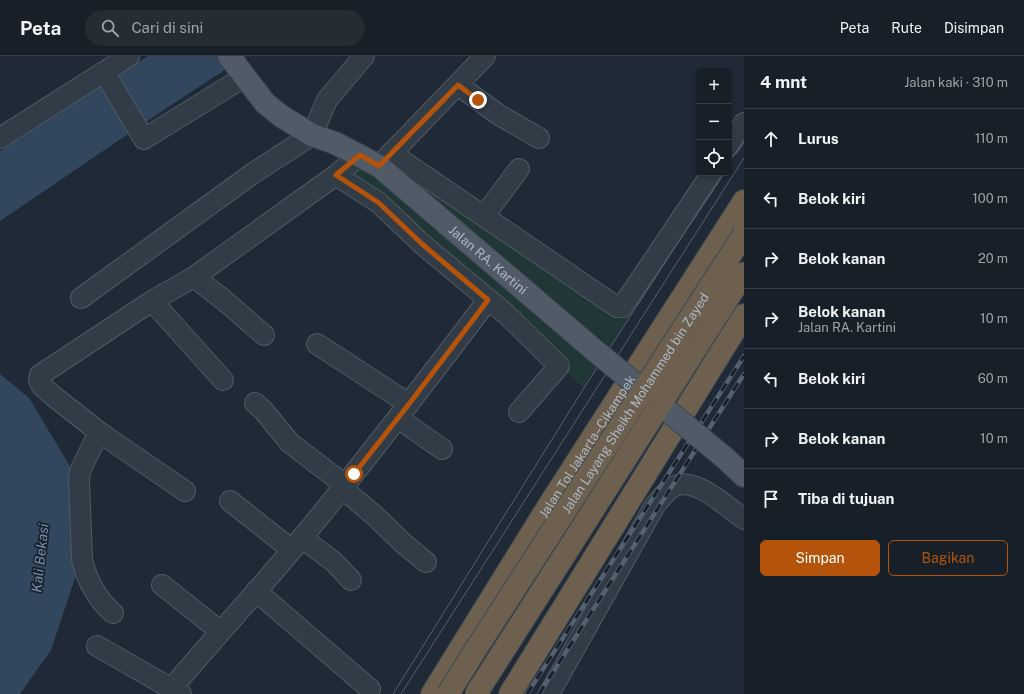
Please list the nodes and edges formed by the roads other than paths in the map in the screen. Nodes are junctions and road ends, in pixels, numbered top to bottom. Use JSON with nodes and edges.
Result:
{"nodes":[{"id":1,"x":129,"y":56,"type":"edge"},
{"id":2,"x":364,"y":56,"type":"edge"},
{"id":3,"x":485,"y":56,"type":"edge"},
{"id":4,"x":238,"y":68,"type":"edge"},
{"id":5,"x":104,"y":72,"type":"junction"},
{"id":6,"x":458,"y":85,"type":"junction"},
{"id":7,"x":744,"y":123,"type":"edge"},
{"id":8,"x":312,"y":135,"type":"junction"},
{"id":9,"x":0,"y":138,"type":"edge"},
{"id":10,"x":539,"y":138,"type":"dead end"},
{"id":11,"x":732,"y":141,"type":"edge"},
{"id":12,"x":360,"y":155,"type":"junction"},
{"id":13,"x":385,"y":159,"type":"junction"},
{"id":14,"x":519,"y":169,"type":"dead end"},
{"id":15,"x":336,"y":175,"type":"junction"},
{"id":16,"x":710,"y":176,"type":"edge"},
{"id":17,"x":744,"y":201,"type":"edge"},
{"id":18,"x":484,"y":216,"type":"junction"},
{"id":19,"x":744,"y":234,"type":"edge"},
{"id":20,"x":744,"y":273,"type":"edge"},
{"id":21,"x":194,"y":277,"type":"junction"},
{"id":22,"x":81,"y":298,"type":"dead end"},
{"id":23,"x":488,"y":300,"type":"junction"},
{"id":24,"x":152,"y":301,"type":"junction"},
{"id":25,"x":744,"y":316,"type":"edge"},
{"id":26,"x":264,"y":335,"type":"dead end"},
{"id":27,"x":317,"y":344,"type":"dead end"},
{"id":28,"x":223,"y":380,"type":"dead end"},
{"id":29,"x":255,"y":403,"type":"dead end"},
{"id":30,"x":404,"y":411,"type":"junction"},
{"id":31,"x":519,"y":412,"type":"dead end"},
{"id":32,"x":99,"y":432,"type":"junction"},
{"id":33,"x":442,"y":449,"type":"dead end"},
{"id":34,"x":744,"y":476,"type":"edge"},
{"id":35,"x":343,"y":487,"type":"junction"},
{"id":36,"x":185,"y":491,"type":"dead end"},
{"id":37,"x":230,"y":500,"type":"dead end"},
{"id":38,"x":744,"y":519,"type":"edge"},
{"id":39,"x":297,"y":544,"type":"junction"},
{"id":40,"x":426,"y":562,"type":"dead end"},
{"id":41,"x":351,"y":580,"type":"dead end"},
{"id":42,"x":162,"y":585,"type":"dead end"},
{"id":43,"x":256,"y":591,"type":"junction"},
{"id":44,"x":113,"y":613,"type":"dead end"},
{"id":45,"x":220,"y":631,"type":"junction"},
{"id":46,"x":97,"y":646,"type":"dead end"},
{"id":47,"x":370,"y":688,"type":"dead end"},
{"id":48,"x":174,"y":692,"type":"edge"},
{"id":49,"x":432,"y":694,"type":"edge"},
{"id":50,"x":448,"y":694,"type":"edge"},
{"id":51,"x":476,"y":694,"type":"edge"},
{"id":52,"x":510,"y":694,"type":"edge"},
{"id":53,"x":549,"y":694,"type":"edge"}],
"edges":[{"from":1,"to":5,"type":"street"},
{"from":2,"to":8,"type":"street"},
{"from":3,"to":6,"type":"street"},
{"from":4,"to":5,"type":"street"},
{"from":4,"to":8,"type":"main road","name":"Jalan RA. Kartini"},
{"from":5,"to":9,"type":"street"},
{"from":6,"to":10,"type":"street"},
{"from":6,"to":13,"type":"street"},
{"from":7,"to":11,"type":"street"},
{"from":8,"to":12,"type":"main road","name":"Jalan RA. Kartini"},
{"from":8,"to":22,"type":"street"},
{"from":12,"to":13,"type":"main road","name":"Jalan RA. Kartini"},
{"from":12,"to":15,"type":"street"},
{"from":13,"to":18,"type":"street"},
{"from":13,"to":34,"type":"main road","name":"Jalan RA. Kartini","bridge":true},
{"from":14,"to":18,"type":"street"},
{"from":15,"to":21,"type":"street"},
{"from":15,"to":23,"type":"street"},
{"from":16,"to":18,"type":"street"},
{"from":17,"to":49,"type":"highway","name":"Jalan Tol Jakarta–Cikampek"},
{"from":19,"to":50,"type":"highway","name":"Jalan Layang Sheikh Mohammed bin Zayed","bridge":true},
{"from":20,"to":51,"type":"highway","name":"Jalan Layang Sheikh Mohammed bin Zayed","bridge":true},
{"from":21,"to":24,"type":"street"},
{"from":21,"to":26,"type":"street"},
{"from":23,"to":30,"type":"street"},
{"from":23,"to":31,"type":"street"},
{"from":24,"to":28,"type":"street"},
{"from":24,"to":32,"type":"street"},
{"from":25,"to":52,"type":"highway"},
{"from":27,"to":30,"type":"street"},
{"from":29,"to":35,"type":"street"},
{"from":30,"to":33,"type":"street"},
{"from":30,"to":35,"type":"street"},
{"from":32,"to":36,"type":"street"},
{"from":32,"to":44,"type":"street"},
{"from":35,"to":39,"type":"street"},
{"from":35,"to":40,"type":"street"},
{"from":37,"to":39,"type":"street"},
{"from":38,"to":53,"type":"street"},
{"from":39,"to":41,"type":"street"},
{"from":39,"to":43,"type":"street"},
{"from":42,"to":45,"type":"street"},
{"from":43,"to":45,"type":"street"},
{"from":43,"to":47,"type":"street"},
{"from":45,"to":48,"type":"street"},
{"from":46,"to":48,"type":"street"}]}
